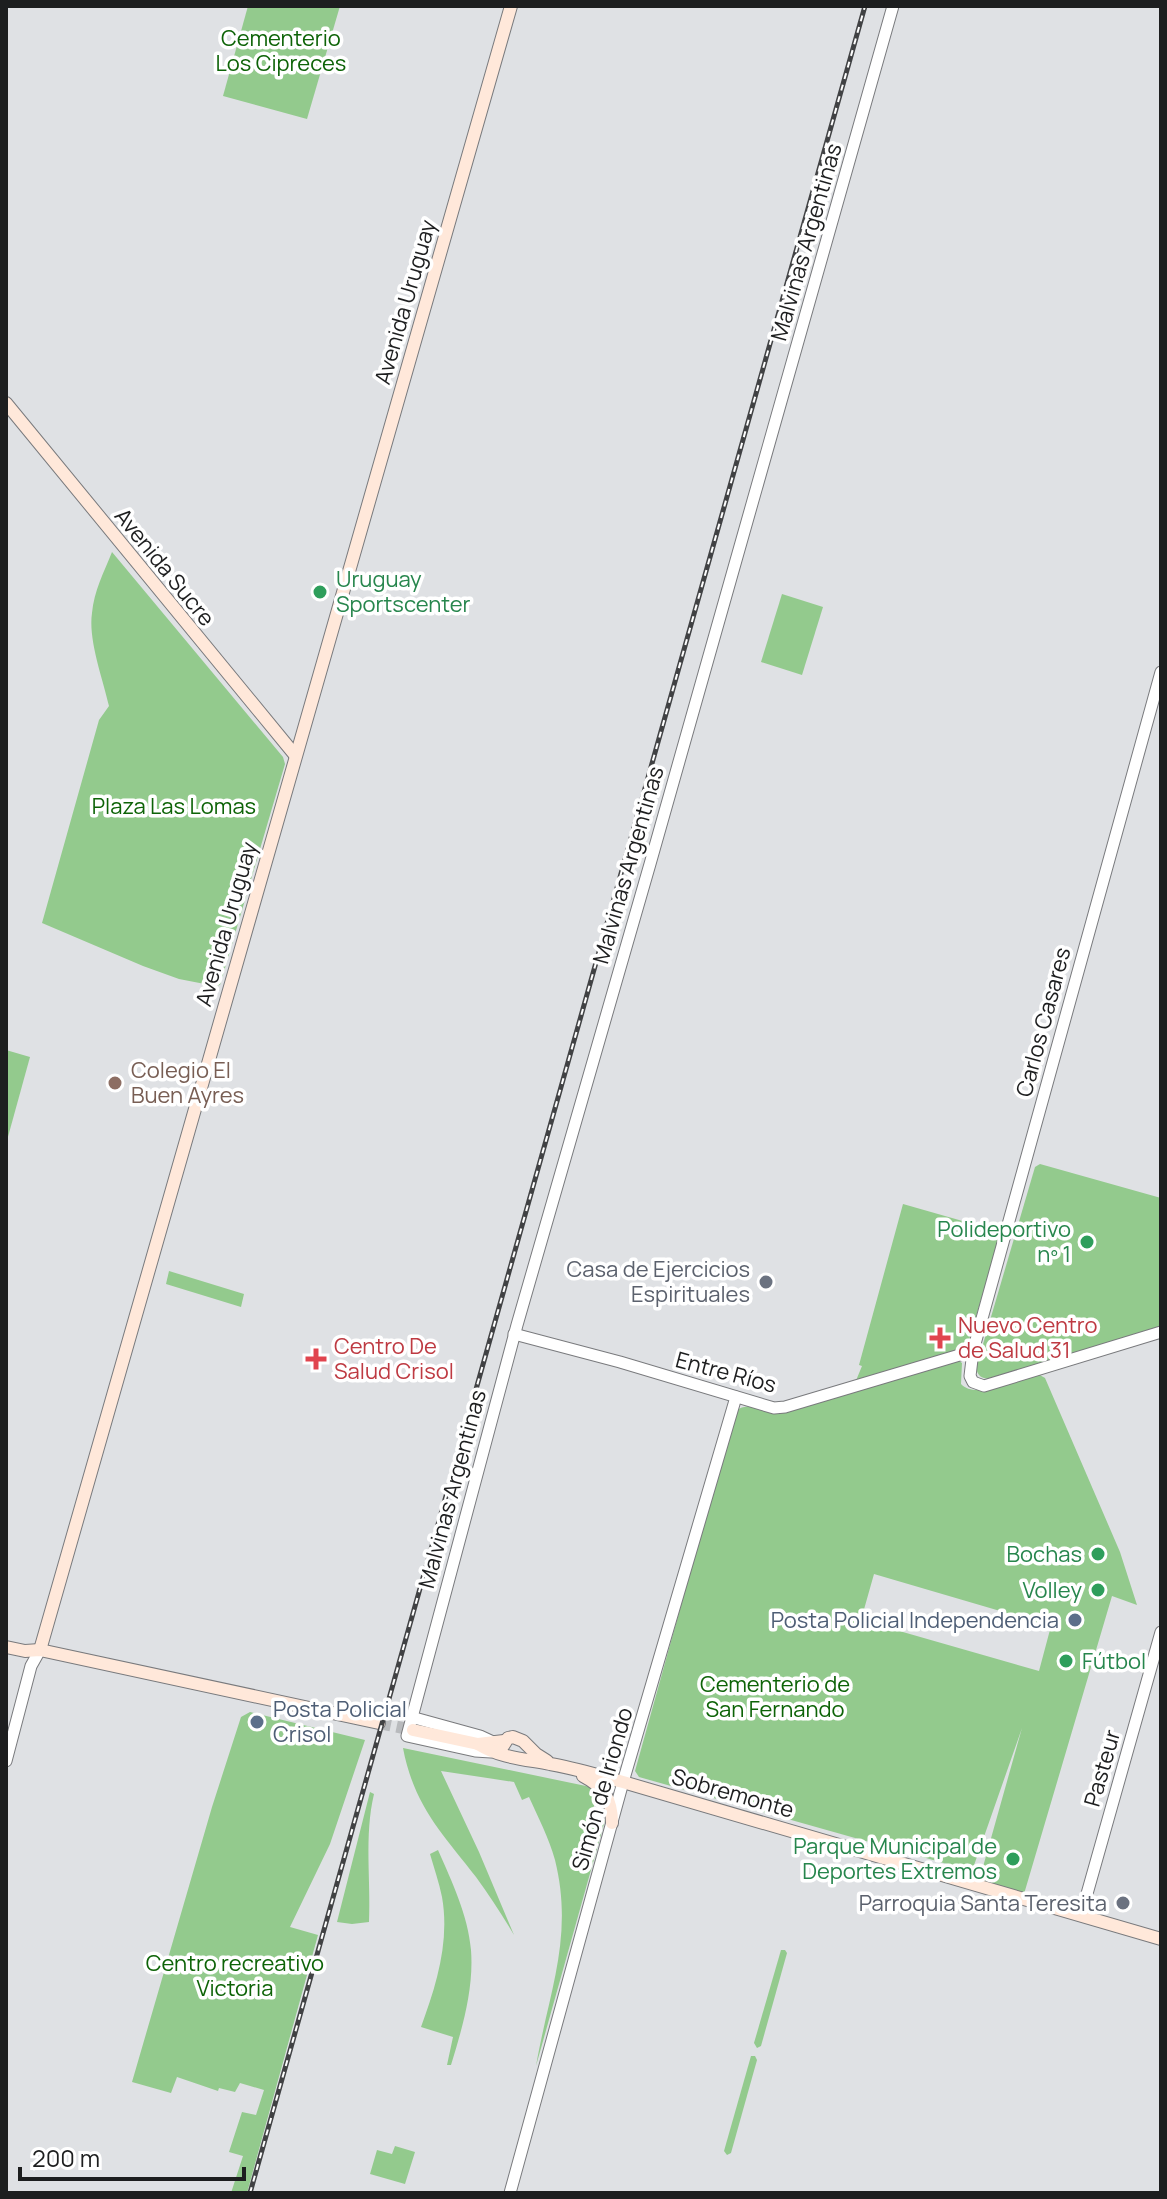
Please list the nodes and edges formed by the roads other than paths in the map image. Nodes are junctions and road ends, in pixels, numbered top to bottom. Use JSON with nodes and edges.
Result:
{"nodes":[{"id":1,"x":511,"y":6,"type":"edge"},
{"id":2,"x":893,"y":6,"type":"edge"},
{"id":3,"x":6,"y":403,"type":"edge"},
{"id":4,"x":1161,"y":672,"type":"edge"},
{"id":5,"x":295,"y":755,"type":"junction"},
{"id":6,"x":1161,"y":1332,"type":"edge"},
{"id":7,"x":514,"y":1334,"type":"junction"},
{"id":8,"x":973,"y":1351,"type":"junction"},
{"id":9,"x":736,"y":1397,"type":"junction"},
{"id":10,"x":1161,"y":1632,"type":"edge"},
{"id":11,"x":6,"y":1638,"type":"edge"},
{"id":12,"x":6,"y":1647,"type":"edge"},
{"id":13,"x":40,"y":1650,"type":"junction"},
{"id":14,"x":379,"y":1723,"type":"tunnel mouth"},
{"id":15,"x":410,"y":1728,"type":"junction"},
{"id":16,"x":497,"y":1745,"type":"junction"},
{"id":17,"x":526,"y":1745,"type":"junction"},
{"id":18,"x":512,"y":1758,"type":"junction"},
{"id":19,"x":6,"y":1761,"type":"edge"},
{"id":20,"x":557,"y":1765,"type":"junction"},
{"id":21,"x":623,"y":1782,"type":"junction"},
{"id":22,"x":612,"y":1823,"type":"junction"},
{"id":23,"x":1081,"y":1915,"type":"junction"},
{"id":24,"x":1161,"y":1939,"type":"edge"},
{"id":25,"x":510,"y":2193,"type":"edge"}],
"edges":[{"from":1,"to":5,"type":"main road","name":"Avenida Uruguay"},
{"from":2,"to":7,"type":"street","name":"Malvinas Argentinas"},
{"from":3,"to":5,"type":"main road","name":"Avenida Sucre"},
{"from":4,"to":8,"type":"street","name":"Carlos Casares"},
{"from":5,"to":13,"type":"main road","name":"Avenida Uruguay"},
{"from":6,"to":8,"type":"street","name":"Carlos Casares"},
{"from":7,"to":9,"type":"street","name":"Entre Ríos"},
{"from":7,"to":15,"type":"street","name":"Malvinas Argentinas"},
{"from":8,"to":9,"type":"street","name":"Entre Ríos"},
{"from":9,"to":21,"type":"street","name":"Simón de Iriondo"},
{"from":10,"to":23,"type":"street","name":"Pasteur"},
{"from":11,"to":13,"type":"main road"},
{"from":12,"to":13,"type":"main road"},
{"from":13,"to":14,"type":"main road"},
{"from":13,"to":19,"type":"street","name":"Avenida Uruguay"},
{"from":15,"to":16,"type":"main road"},
{"from":15,"to":16,"type":"street"},
{"from":15,"to":16,"type":"street"},
{"from":16,"to":17,"type":"main road"},
{"from":16,"to":18,"type":"main road"},
{"from":17,"to":18,"type":"main road"},
{"from":17,"to":20,"type":"main road"},
{"from":18,"to":20,"type":"main road"},
{"from":20,"to":21,"type":"main road","name":"Sobremonte"},
{"from":20,"to":22,"type":"main road"},
{"from":21,"to":22,"type":"street","name":"Simón de Iriondo"},
{"from":21,"to":23,"type":"main road","name":"Sobremonte"},
{"from":22,"to":25,"type":"street","name":"Simón de Iriondo"},
{"from":23,"to":24,"type":"main road","name":"Sobremonte"}]}
